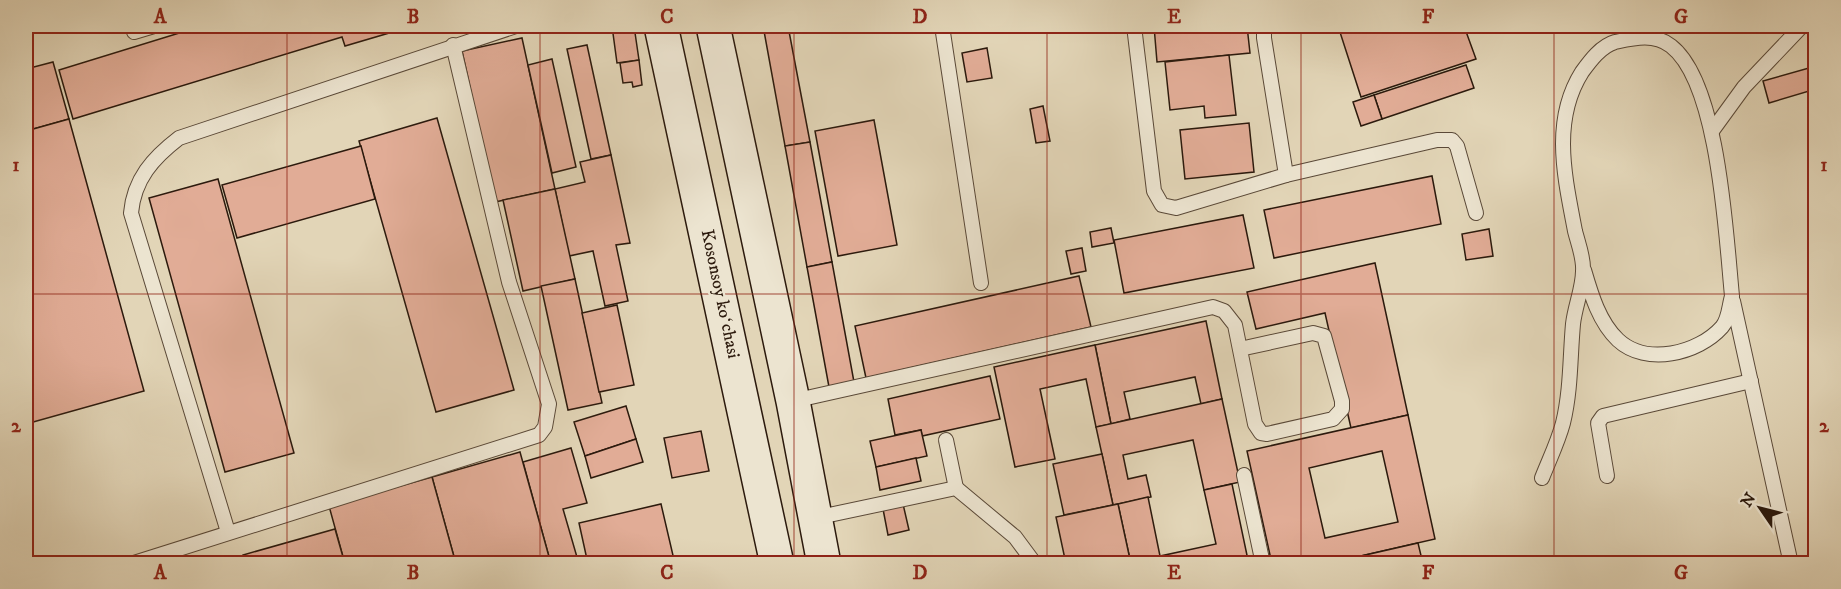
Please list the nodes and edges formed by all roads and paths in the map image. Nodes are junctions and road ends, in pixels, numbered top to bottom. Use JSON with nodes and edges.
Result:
{"nodes":[{"id":1,"x":154,"y":26,"type":"edge"},
{"id":2,"x":516,"y":26,"type":"edge"},
{"id":3,"x":661,"y":26,"type":"edge"},
{"id":4,"x":713,"y":26,"type":"edge"},
{"id":5,"x":942,"y":26,"type":"edge"},
{"id":6,"x":1134,"y":26,"type":"edge"},
{"id":7,"x":1264,"y":26,"type":"edge"},
{"id":8,"x":1802,"y":26,"type":"edge"},
{"id":9,"x":134,"y":32,"type":"dead end"},
{"id":10,"x":453,"y":45,"type":"junction"},
{"id":11,"x":1712,"y":131,"type":"junction"},
{"id":12,"x":1286,"y":175,"type":"junction"},
{"id":13,"x":1476,"y":213,"type":"dead end"},
{"id":14,"x":1584,"y":270,"type":"junction"},
{"id":15,"x":981,"y":283,"type":"dead end"},
{"id":16,"x":1732,"y":296,"type":"junction"},
{"id":17,"x":1240,"y":349,"type":"junction"},
{"id":18,"x":1751,"y":381,"type":"junction"},
{"id":19,"x":793,"y":401,"type":"junction"},
{"id":20,"x":946,"y":440,"type":"dead end"},
{"id":21,"x":1244,"y":475,"type":"dead end"},
{"id":22,"x":1607,"y":476,"type":"dead end"},
{"id":23,"x":1542,"y":478,"type":"dead end"},
{"id":24,"x":956,"y":488,"type":"junction"},
{"id":25,"x":815,"y":518,"type":"junction"},
{"id":26,"x":228,"y":532,"type":"junction"},
{"id":27,"x":161,"y":559,"type":"edge"},
{"id":28,"x":131,"y":564,"type":"edge"},
{"id":29,"x":777,"y":564,"type":"edge"},
{"id":30,"x":824,"y":564,"type":"edge"},
{"id":31,"x":1035,"y":564,"type":"edge"},
{"id":32,"x":1263,"y":564,"type":"edge"},
{"id":33,"x":1791,"y":564,"type":"edge"}],
"edges":[{"from":1,"to":9,"type":"lane"},
{"from":2,"to":10,"type":"lane"},
{"from":3,"to":29,"type":"street","name":"Kosonsoy koʻchasi"},
{"from":4,"to":19,"type":"street"},
{"from":5,"to":15,"type":"lane"},
{"from":6,"to":12,"type":"lane"},
{"from":7,"to":12,"type":"lane"},
{"from":8,"to":11,"type":"lane"},
{"from":10,"to":26,"type":"lane"},
{"from":10,"to":26,"type":"lane"},
{"from":11,"to":14,"type":"lane"},
{"from":11,"to":16,"type":"lane"},
{"from":12,"to":13,"type":"lane"},
{"from":14,"to":16,"type":"lane"},
{"from":14,"to":23,"type":"lane"},
{"from":16,"to":18,"type":"lane"},
{"from":17,"to":17,"type":"lane"},
{"from":17,"to":19,"type":"lane"},
{"from":18,"to":22,"type":"lane"},
{"from":18,"to":33,"type":"lane"},
{"from":19,"to":25,"type":"street"},
{"from":20,"to":24,"type":"lane"},
{"from":21,"to":32,"type":"lane"},
{"from":24,"to":25,"type":"lane"},
{"from":24,"to":31,"type":"lane"},
{"from":25,"to":30,"type":"street"},
{"from":26,"to":27,"type":"lane"},
{"from":27,"to":28,"type":"lane"}]}
